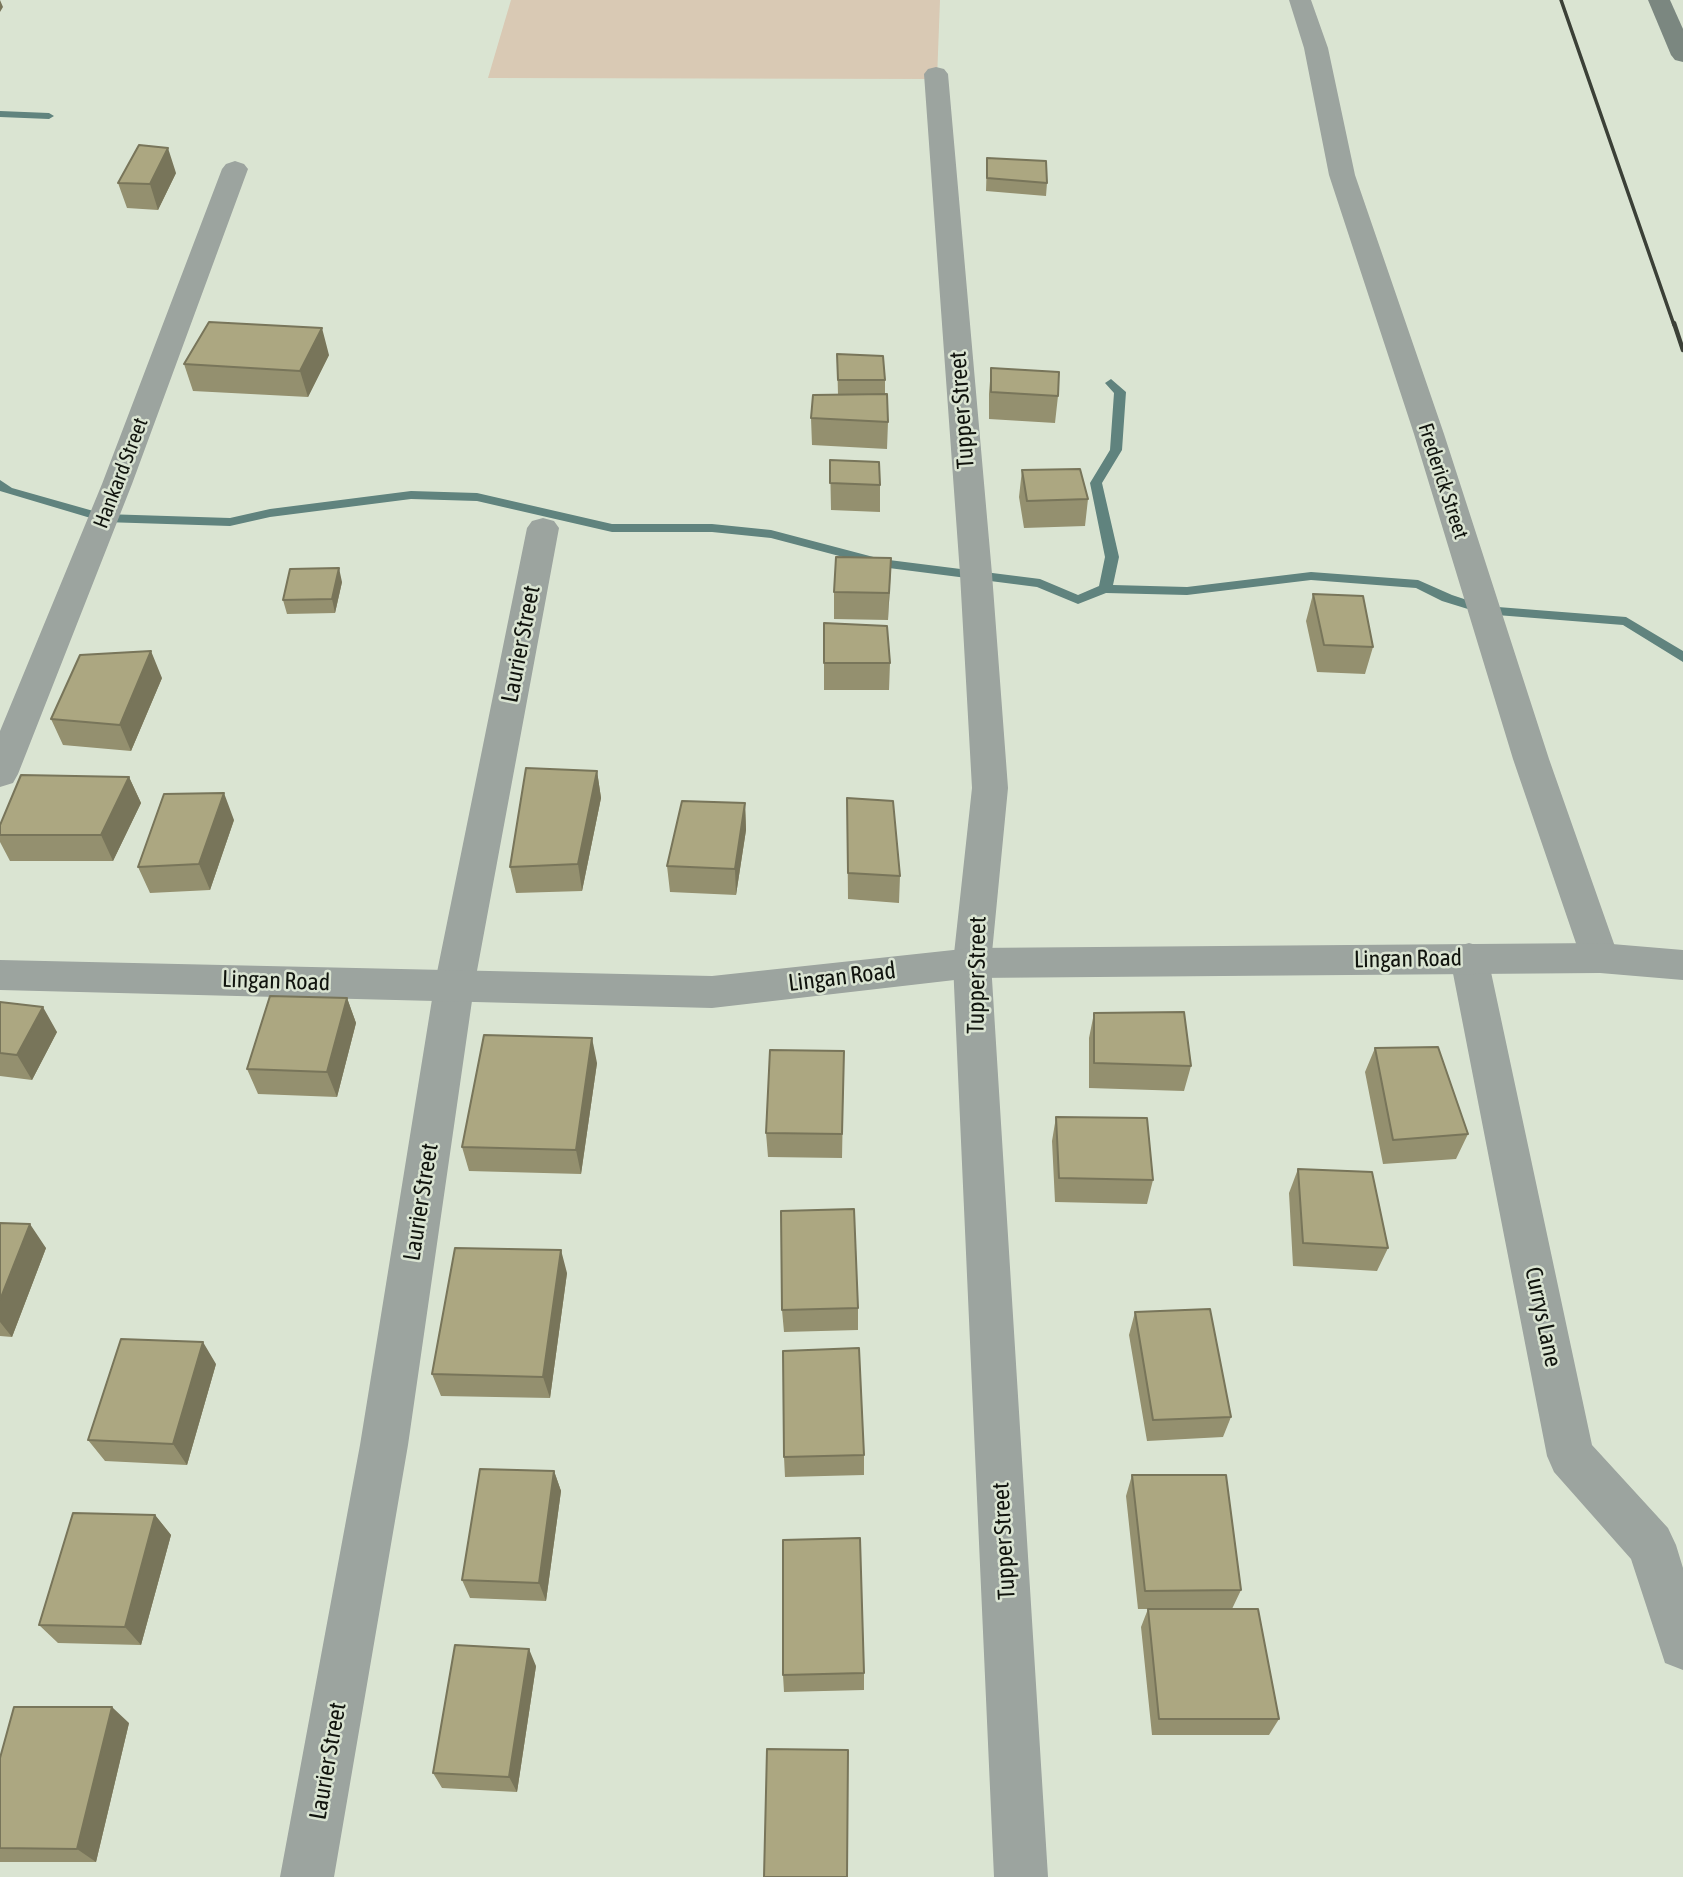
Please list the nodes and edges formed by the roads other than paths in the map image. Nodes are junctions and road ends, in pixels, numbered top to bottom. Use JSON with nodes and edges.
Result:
{"nodes":[{"id":1,"x":1300,"y":0,"type":"edge"},
{"id":2,"x":1659,"y":0,"type":"edge"},
{"id":3,"x":1683,"y":55,"type":"edge"},
{"id":4,"x":936,"y":74,"type":"dead end"},
{"id":5,"x":235,"y":169,"type":"dead end"},
{"id":6,"x":543,"y":528,"type":"dead end"},
{"id":7,"x":0,"y":774,"type":"edge"},
{"id":8,"x":1469,"y":958,"type":"junction"},
{"id":9,"x":1600,"y":958,"type":"junction"},
{"id":10,"x":972,"y":962,"type":"junction"},
{"id":11,"x":1683,"y":965,"type":"edge"},
{"id":12,"x":0,"y":975,"type":"edge"},
{"id":13,"x":454,"y":987,"type":"junction"},
{"id":14,"x":1683,"y":1645,"type":"edge"},
{"id":15,"x":307,"y":1877,"type":"edge"},
{"id":16,"x":1021,"y":1877,"type":"edge"}],
"edges":[{"from":1,"to":9,"type":"street","name":"Frederick Street"},
{"from":2,"to":3,"type":"main road"},
{"from":4,"to":10,"type":"street","name":"Tupper Street"},
{"from":5,"to":7,"type":"street","name":"Hankard Street"},
{"from":6,"to":13,"type":"street","name":"Laurier Street"},
{"from":8,"to":9,"type":"street","name":"Lingan Road"},
{"from":8,"to":10,"type":"street","name":"Lingan Road"},
{"from":8,"to":14,"type":"street","name":"Currys Lane"},
{"from":9,"to":11,"type":"street","name":"Lingan Road"},
{"from":10,"to":13,"type":"street","name":"Lingan Road"},
{"from":10,"to":16,"type":"street","name":"Tupper Street"},
{"from":12,"to":13,"type":"street","name":"Lingan Road"},
{"from":13,"to":15,"type":"street","name":"Laurier Street"}]}
